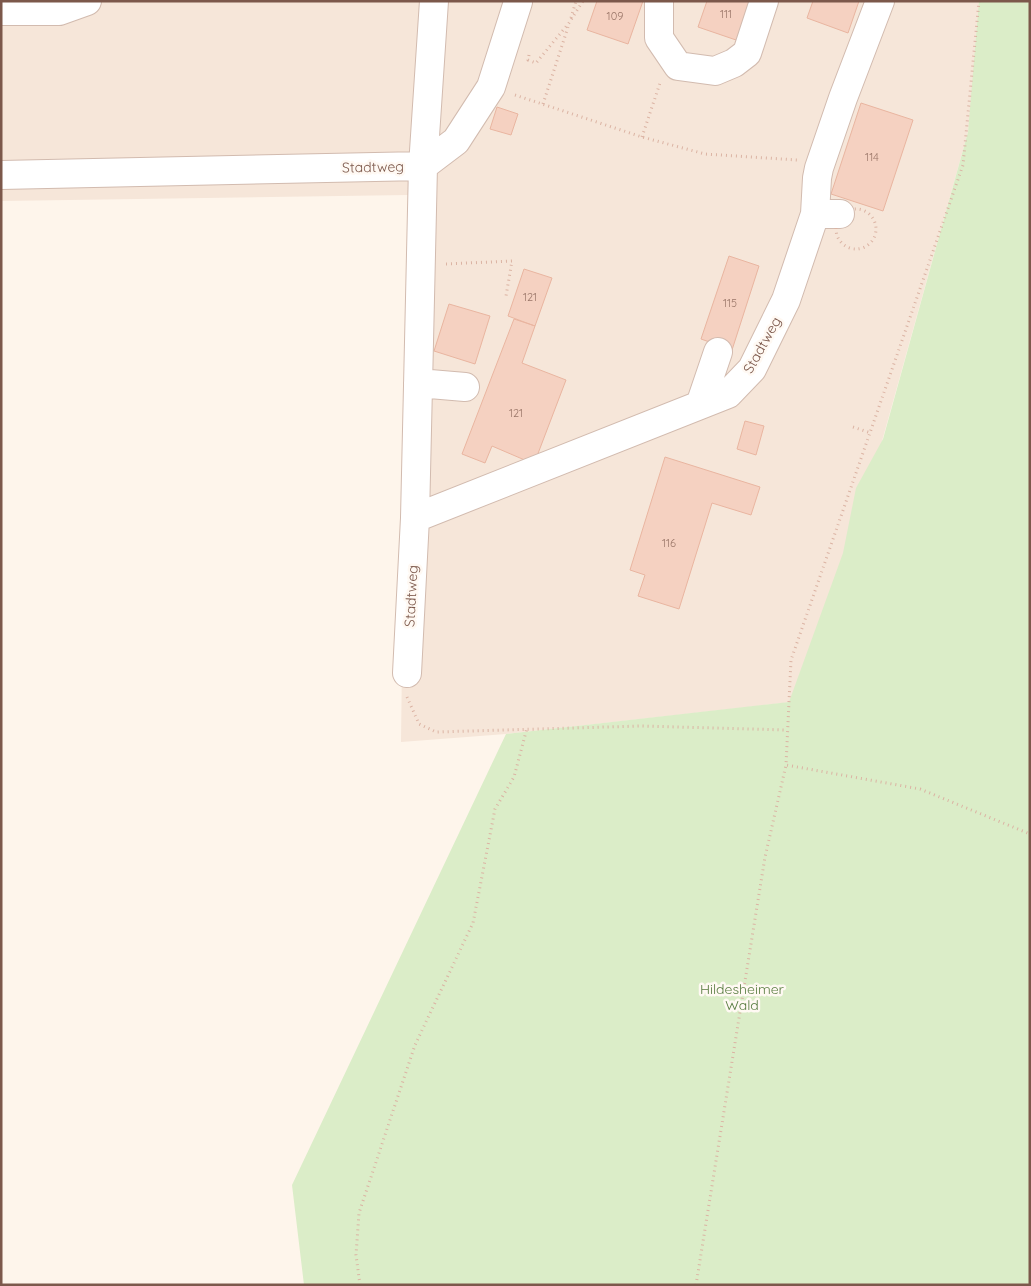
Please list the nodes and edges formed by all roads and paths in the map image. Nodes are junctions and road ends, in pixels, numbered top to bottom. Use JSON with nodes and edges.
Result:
{"nodes":[{"id":1,"x":87,"y":1,"type":"edge"},
{"id":2,"x":434,"y":1,"type":"edge"},
{"id":3,"x":576,"y":1,"type":"edge"},
{"id":4,"x":583,"y":1,"type":"edge"},
{"id":5,"x":659,"y":1,"type":"edge"},
{"id":6,"x":764,"y":1,"type":"edge"},
{"id":7,"x":880,"y":1,"type":"edge"},
{"id":8,"x":979,"y":1,"type":"edge"},
{"id":9,"x":518,"y":2,"type":"dead end"},
{"id":10,"x":1,"y":11,"type":"edge"},
{"id":11,"x":569,"y":23,"type":"junction"},
{"id":12,"x":669,"y":52,"type":"junction"},
{"id":13,"x":528,"y":60,"type":"dead end"},
{"id":14,"x":490,"y":87,"type":"junction"},
{"id":15,"x":543,"y":104,"type":"junction"},
{"id":16,"x":642,"y":137,"type":"junction"},
{"id":17,"x":802,"y":161,"type":"dead end"},
{"id":18,"x":423,"y":166,"type":"junction"},
{"id":19,"x":1,"y":175,"type":"edge"},
{"id":20,"x":420,"y":264,"type":"junction"},
{"id":21,"x":506,"y":296,"type":"dead end"},
{"id":22,"x":718,"y":352,"type":"dead end"},
{"id":23,"x":418,"y":383,"type":"junction"},
{"id":24,"x":465,"y":387,"type":"dead end"},
{"id":25,"x":700,"y":405,"type":"junction"},
{"id":26,"x":853,"y":427,"type":"dead end"},
{"id":27,"x":870,"y":433,"type":"junction"},
{"id":28,"x":415,"y":518,"type":"junction"},
{"id":29,"x":407,"y":674,"type":"joint"},
{"id":30,"x":527,"y":728,"type":"junction"},
{"id":31,"x":787,"y":730,"type":"junction"},
{"id":32,"x":786,"y":765,"type":"junction"},
{"id":33,"x":1030,"y":834,"type":"edge"},
{"id":34,"x":360,"y":1285,"type":"edge"},
{"id":35,"x":696,"y":1285,"type":"edge"}],
"edges":[{"from":1,"to":10,"type":"street"},
{"from":2,"to":18,"type":"street"},
{"from":3,"to":11,"type":"path"},
{"from":4,"to":11,"type":"path"},
{"from":5,"to":12,"type":"street"},
{"from":6,"to":12,"type":"street"},
{"from":7,"to":25,"type":"street","name":"Stadtweg"},
{"from":8,"to":27,"type":"path"},
{"from":9,"to":14,"type":"street"},
{"from":11,"to":13,"type":"path"},
{"from":11,"to":15,"type":"path"},
{"from":12,"to":16,"type":"path"},
{"from":14,"to":15,"type":"path"},
{"from":14,"to":18,"type":"street"},
{"from":15,"to":16,"type":"path"},
{"from":16,"to":17,"type":"path"},
{"from":18,"to":19,"type":"street","name":"Stadtweg"},
{"from":18,"to":20,"type":"street","name":"Stadtweg"},
{"from":20,"to":21,"type":"path"},
{"from":20,"to":23,"type":"street","name":"Stadtweg"},
{"from":22,"to":25,"type":"street"},
{"from":23,"to":24,"type":"street"},
{"from":23,"to":28,"type":"street","name":"Stadtweg"},
{"from":25,"to":28,"type":"street","name":"Stadtweg"},
{"from":26,"to":27,"type":"path"},
{"from":27,"to":31,"type":"path"},
{"from":28,"to":29,"type":"street","name":"Stadtweg"},
{"from":29,"to":30,"type":"path"},
{"from":30,"to":31,"type":"path"},
{"from":30,"to":34,"type":"path"},
{"from":31,"to":32,"type":"path"},
{"from":32,"to":33,"type":"path"},
{"from":32,"to":35,"type":"path"}]}
